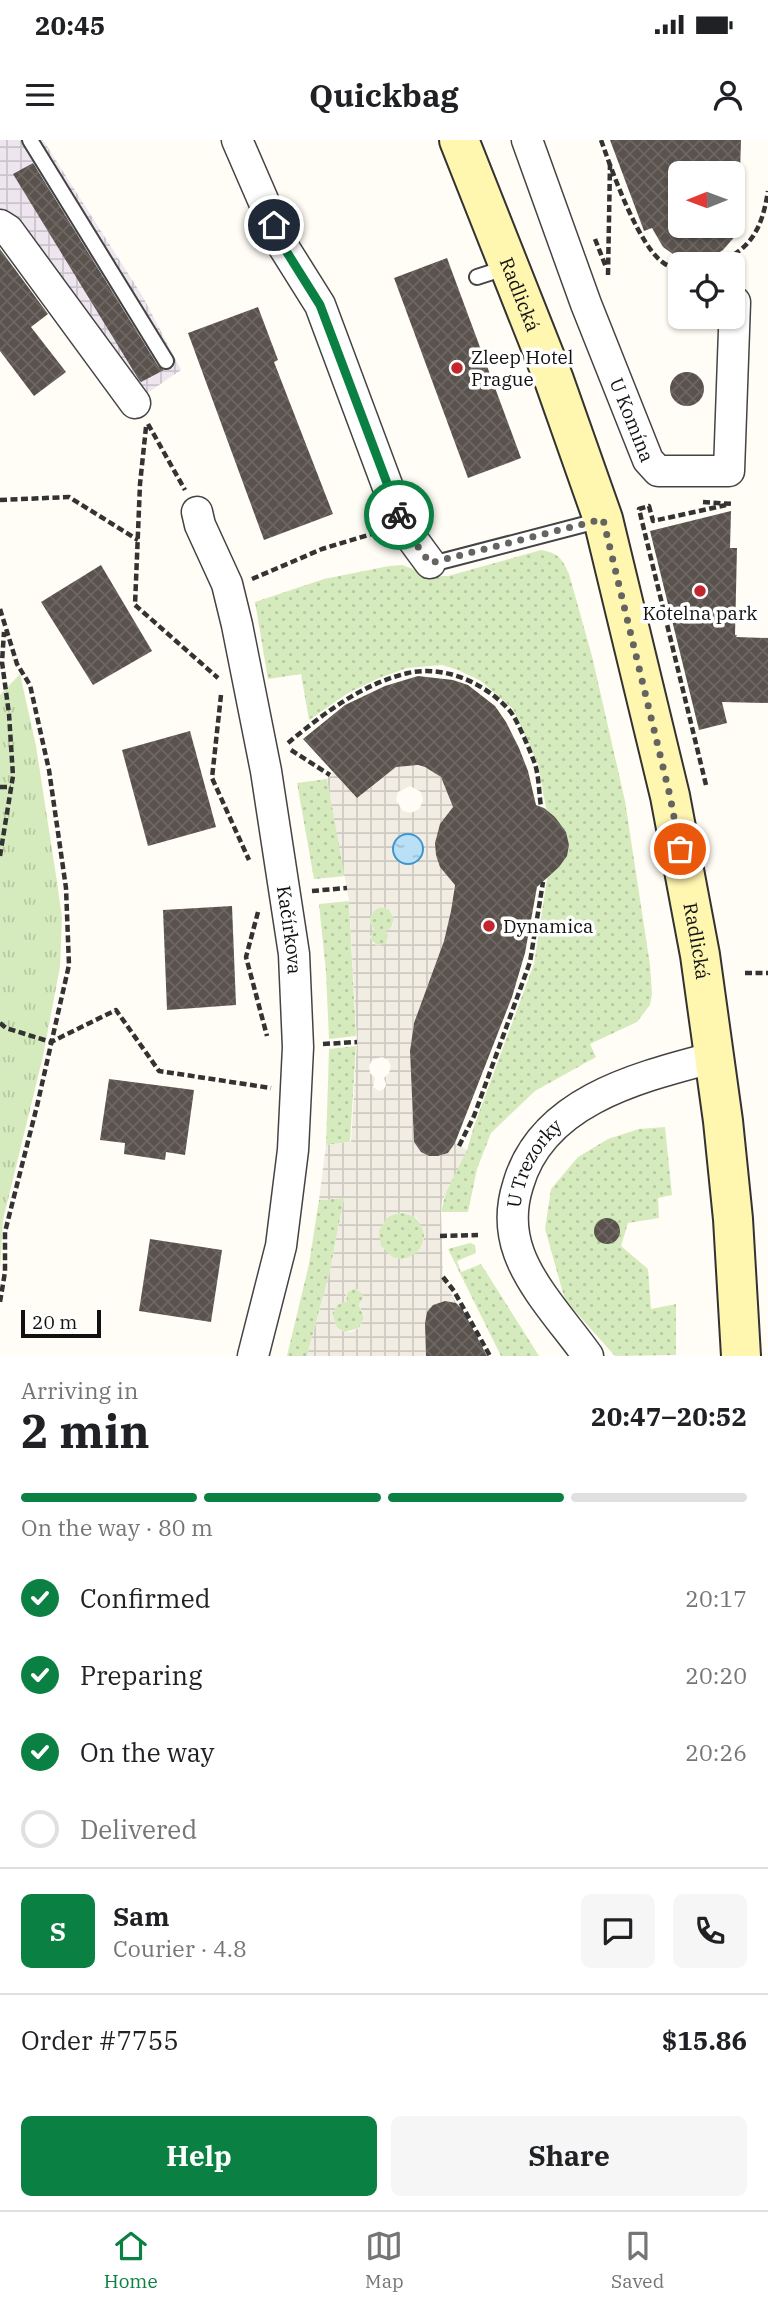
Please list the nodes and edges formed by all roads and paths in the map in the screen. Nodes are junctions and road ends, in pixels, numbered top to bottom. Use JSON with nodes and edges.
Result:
{"nodes":[{"id":1,"x":30,"y":140,"type":"edge"},
{"id":2,"x":237,"y":140,"type":"edge"},
{"id":3,"x":459,"y":140,"type":"edge"},
{"id":4,"x":527,"y":140,"type":"edge"},
{"id":5,"x":600,"y":140,"type":"edge"},
{"id":6,"x":610,"y":164,"type":"junction"},
{"id":7,"x":768,"y":191,"type":"edge"},
{"id":8,"x":0,"y":225,"type":"edge"},
{"id":9,"x":738,"y":252,"type":"edge"},
{"id":10,"x":668,"y":266,"type":"edge"},
{"id":11,"x":607,"y":285,"type":"dead end"},
{"id":12,"x":734,"y":329,"type":"edge"},
{"id":13,"x":166,"y":361,"type":"dead end"},
{"id":14,"x":141,"y":413,"type":"junction"},
{"id":15,"x":0,"y":500,"type":"edge"},
{"id":16,"x":733,"y":504,"type":"dead end"},
{"id":17,"x":197,"y":512,"type":"joint"},
{"id":18,"x":603,"y":519,"type":"junction"},
{"id":19,"x":402,"y":525,"type":"junction"},
{"id":20,"x":138,"y":540,"type":"junction"},
{"id":21,"x":424,"y":567,"type":"joint"},
{"id":22,"x":242,"y":583,"type":"dead end"},
{"id":23,"x":0,"y":609,"type":"edge"},
{"id":24,"x":5,"y":628,"type":"junction"},
{"id":25,"x":218,"y":678,"type":"dead end"},
{"id":26,"x":221,"y":694,"type":"dead end"},
{"id":27,"x":330,"y":775,"type":"dead end"},
{"id":28,"x":706,"y":785,"type":"dead end"},
{"id":29,"x":11,"y":786,"type":"junction"},
{"id":30,"x":0,"y":787,"type":"edge"},
{"id":31,"x":541,"y":807,"type":"dead end"},
{"id":32,"x":0,"y":856,"type":"edge"},
{"id":33,"x":250,"y":862,"type":"dead end"},
{"id":34,"x":543,"y":882,"type":"dead end"},
{"id":35,"x":347,"y":888,"type":"dead end"},
{"id":36,"x":312,"y":892,"type":"dead end"},
{"id":37,"x":261,"y":901,"type":"dead end"},
{"id":38,"x":768,"y":972,"type":"edge"},
{"id":39,"x":745,"y":973,"type":"dead end"},
{"id":40,"x":0,"y":1023,"type":"edge"},
{"id":41,"x":268,"y":1037,"type":"dead end"},
{"id":42,"x":51,"y":1042,"type":"junction"},
{"id":43,"x":357,"y":1042,"type":"dead end"},
{"id":44,"x":322,"y":1044,"type":"dead end"},
{"id":45,"x":715,"y":1057,"type":"junction"},
{"id":46,"x":272,"y":1088,"type":"dead end"},
{"id":47,"x":459,"y":1146,"type":"dead end"},
{"id":48,"x":5,"y":1232,"type":"junction"},
{"id":49,"x":478,"y":1235,"type":"dead end"},
{"id":50,"x":440,"y":1236,"type":"dead end"},
{"id":51,"x":0,"y":1245,"type":"edge"},
{"id":52,"x":443,"y":1278,"type":"dead end"},
{"id":53,"x":0,"y":1302,"type":"edge"},
{"id":54,"x":253,"y":1356,"type":"edge"},
{"id":55,"x":490,"y":1356,"type":"edge"},
{"id":56,"x":588,"y":1356,"type":"edge"},
{"id":57,"x":741,"y":1356,"type":"edge"}],
"edges":[{"from":1,"to":13,"type":"lane"},
{"from":2,"to":19,"type":"street"},
{"from":3,"to":18,"type":"main road","name":"Radlická"},
{"from":4,"to":12,"type":"street","name":"U Komína"},
{"from":5,"to":6,"type":"path"},
{"from":6,"to":10,"type":"path"},
{"from":6,"to":11,"type":"path"},
{"from":7,"to":9,"type":"path"},
{"from":8,"to":14,"type":"street"},
{"from":14,"to":17,"type":"path"},
{"from":14,"to":20,"type":"path"},
{"from":15,"to":20,"type":"path"},
{"from":16,"to":28,"type":"path"},
{"from":17,"to":54,"type":"street","name":"Kačírkova"},
{"from":18,"to":21,"type":"lane"},
{"from":18,"to":45,"type":"main road","name":"Radlická"},
{"from":19,"to":21,"type":"street"},
{"from":19,"to":22,"type":"path"},
{"from":20,"to":25,"type":"path"},
{"from":23,"to":24,"type":"path"},
{"from":24,"to":29,"type":"path"},
{"from":24,"to":42,"type":"path"},
{"from":26,"to":33,"type":"path"},
{"from":27,"to":31,"type":"path"},
{"from":29,"to":30,"type":"path"},
{"from":29,"to":32,"type":"path"},
{"from":34,"to":47,"type":"path"},
{"from":35,"to":36,"type":"path"},
{"from":37,"to":41,"type":"path"},
{"from":38,"to":39,"type":"path"},
{"from":40,"to":42,"type":"path"},
{"from":42,"to":46,"type":"path"},
{"from":42,"to":48,"type":"path"},
{"from":43,"to":44,"type":"path"},
{"from":45,"to":56,"type":"street","name":"U Trezorky"},
{"from":45,"to":57,"type":"main road","name":"Radlická"},
{"from":48,"to":51,"type":"path"},
{"from":48,"to":53,"type":"path"},
{"from":49,"to":50,"type":"path"},
{"from":52,"to":55,"type":"path"}]}
